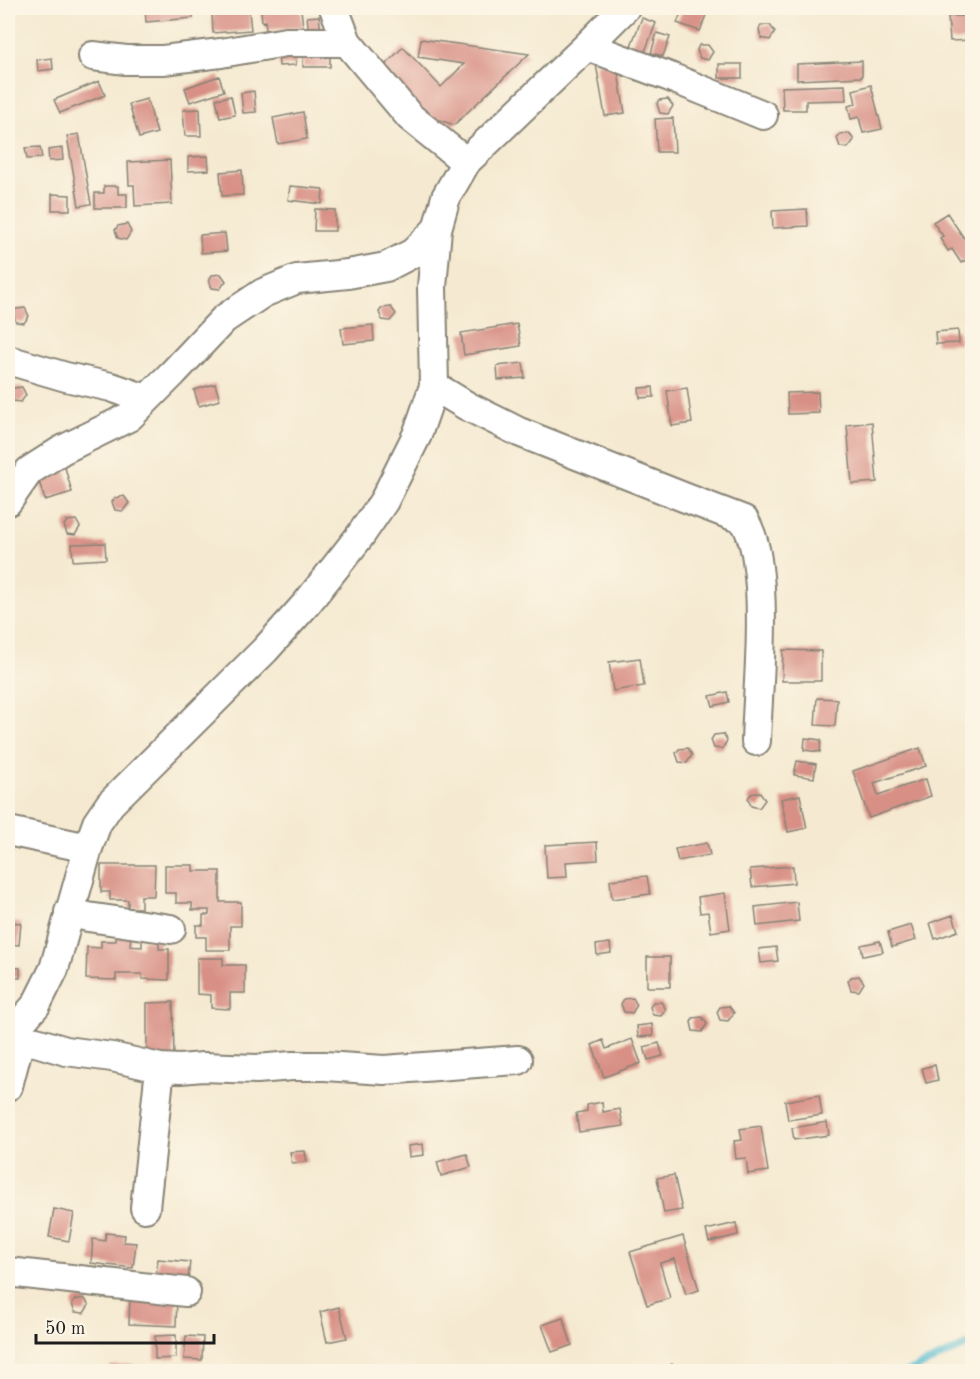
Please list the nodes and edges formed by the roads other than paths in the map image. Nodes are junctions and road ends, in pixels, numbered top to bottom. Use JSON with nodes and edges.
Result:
{"nodes":[{"id":1,"x":334,"y":8,"type":"edge"},
{"id":2,"x":625,"y":8,"type":"edge"},
{"id":3,"x":347,"y":42,"type":"junction"},
{"id":4,"x":587,"y":46,"type":"junction"},
{"id":5,"x":93,"y":56,"type":"dead end"},
{"id":6,"x":763,"y":115,"type":"dead end"},
{"id":7,"x":466,"y":162,"type":"junction"},
{"id":8,"x":437,"y":229,"type":"junction"},
{"id":9,"x":8,"y":360,"type":"edge"},
{"id":10,"x":434,"y":386,"type":"junction"},
{"id":11,"x":146,"y":399,"type":"junction"},
{"id":12,"x":8,"y":501,"type":"edge"},
{"id":13,"x":756,"y":741,"type":"dead end"},
{"id":14,"x":8,"y":831,"type":"edge"},
{"id":15,"x":88,"y":848,"type":"junction"},
{"id":16,"x":69,"y":912,"type":"junction"},
{"id":17,"x":171,"y":929,"type":"dead end"},
{"id":18,"x":16,"y":1029,"type":"edge"},
{"id":19,"x":518,"y":1060,"type":"dead end"},
{"id":20,"x":160,"y":1068,"type":"junction"},
{"id":21,"x":8,"y":1086,"type":"edge"},
{"id":22,"x":145,"y":1208,"type":"dead end"},
{"id":23,"x":8,"y":1272,"type":"edge"},
{"id":24,"x":186,"y":1292,"type":"dead end"}],
"edges":[{"from":1,"to":3,"type":"street"},
{"from":2,"to":4,"type":"street"},
{"from":3,"to":5,"type":"street"},
{"from":3,"to":7,"type":"street"},
{"from":4,"to":6,"type":"street"},
{"from":4,"to":7,"type":"street"},
{"from":7,"to":8,"type":"street"},
{"from":8,"to":10,"type":"street"},
{"from":8,"to":11,"type":"street"},
{"from":9,"to":11,"type":"street"},
{"from":10,"to":13,"type":"street"},
{"from":10,"to":15,"type":"street"},
{"from":11,"to":12,"type":"street"},
{"from":14,"to":15,"type":"street"},
{"from":15,"to":16,"type":"street"},
{"from":16,"to":17,"type":"street"},
{"from":16,"to":18,"type":"street"},
{"from":18,"to":20,"type":"street"},
{"from":18,"to":21,"type":"street"},
{"from":19,"to":20,"type":"street"},
{"from":20,"to":22,"type":"street"},
{"from":23,"to":24,"type":"street"}]}
